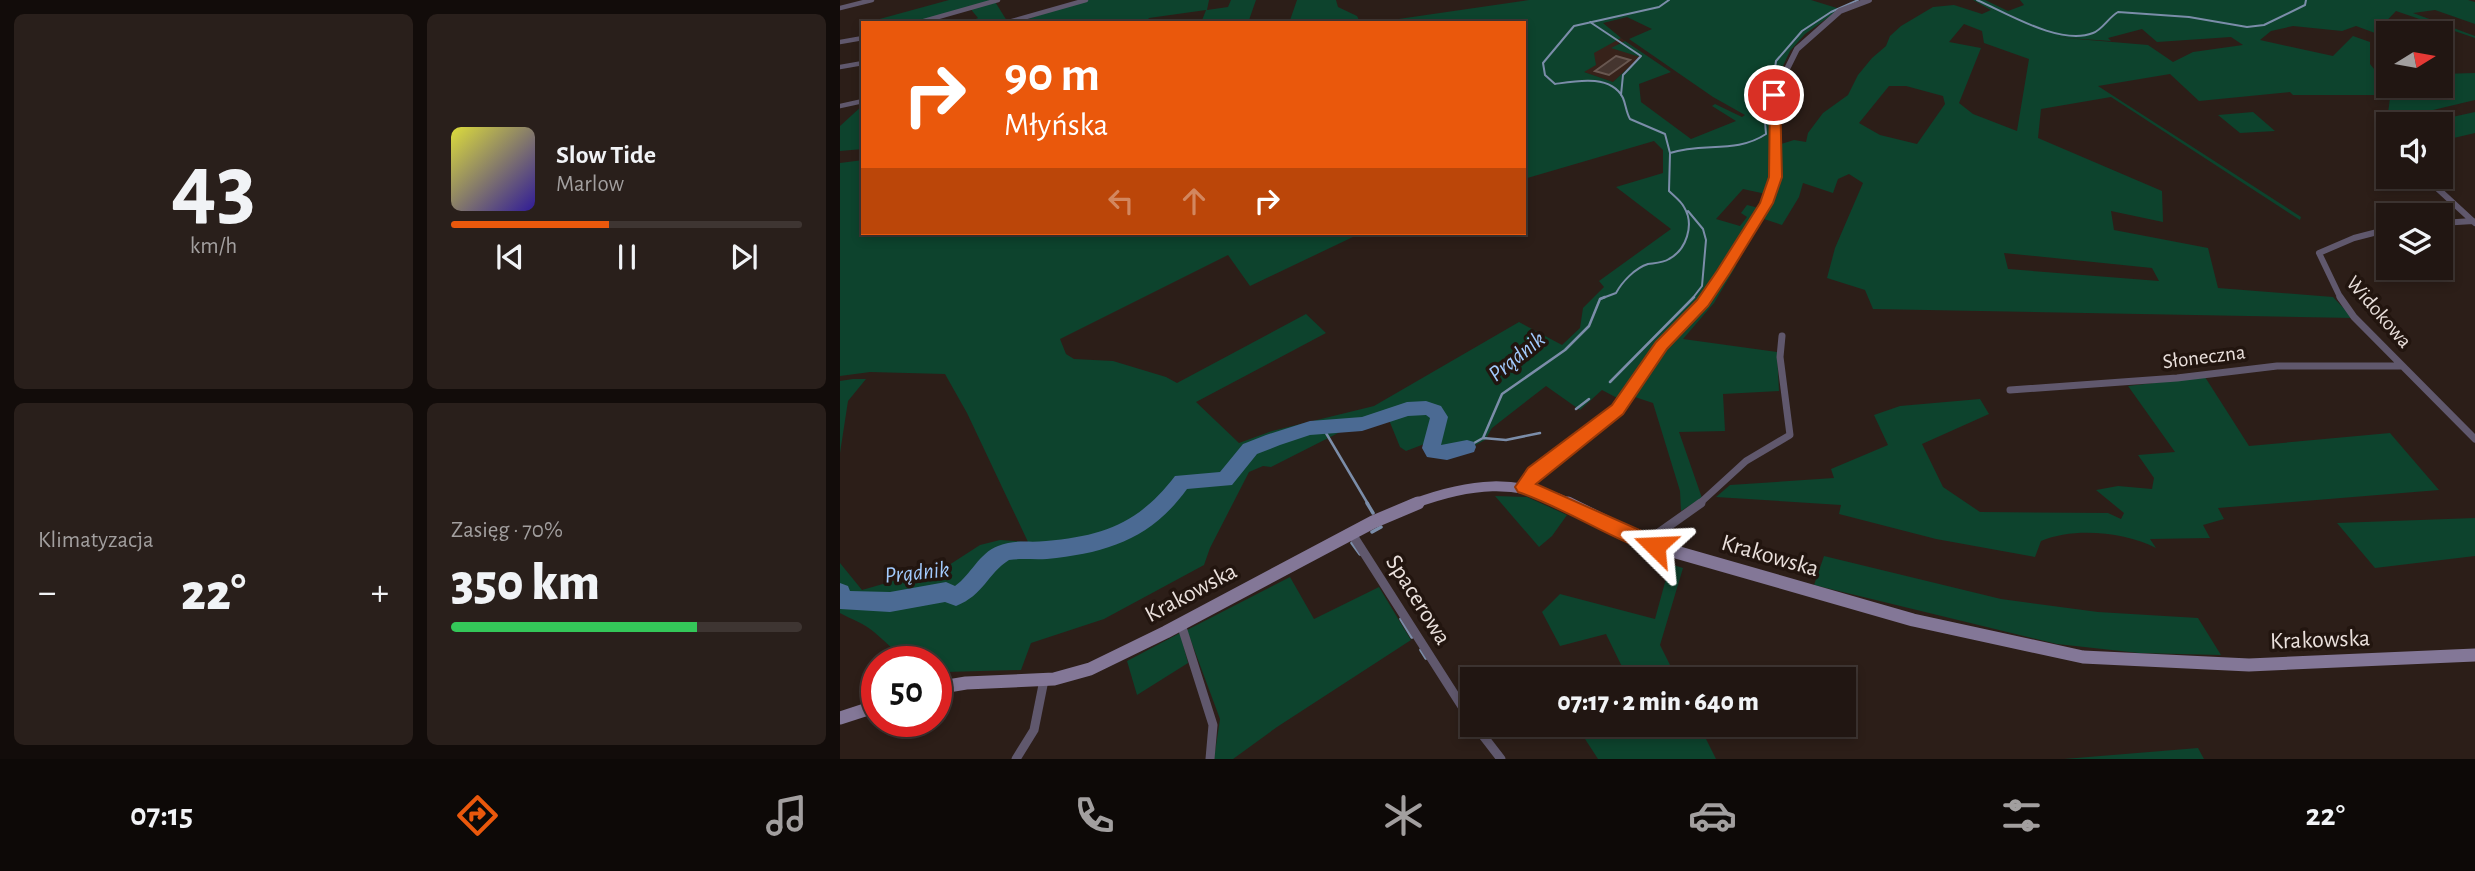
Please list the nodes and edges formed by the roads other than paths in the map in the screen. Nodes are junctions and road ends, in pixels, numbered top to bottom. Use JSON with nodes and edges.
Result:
{"nodes":[{"id":1,"x":872,"y":0,"type":"edge"},
{"id":2,"x":998,"y":0,"type":"edge"},
{"id":3,"x":1086,"y":0,"type":"edge"},
{"id":4,"x":1869,"y":0,"type":"edge"},
{"id":5,"x":840,"y":8,"type":"edge"},
{"id":6,"x":924,"y":21,"type":"edge"},
{"id":7,"x":1012,"y":21,"type":"edge"},
{"id":8,"x":861,"y":38,"type":"edge"},
{"id":9,"x":840,"y":42,"type":"edge"},
{"id":10,"x":861,"y":63,"type":"edge"},
{"id":11,"x":840,"y":67,"type":"edge"},
{"id":12,"x":861,"y":101,"type":"edge"},
{"id":13,"x":840,"y":106,"type":"edge"},
{"id":14,"x":2438,"y":189,"type":"edge"},
{"id":15,"x":2474,"y":222,"type":"edge"},
{"id":16,"x":2453,"y":223,"type":"edge"},
{"id":17,"x":2376,"y":232,"type":"edge"},
{"id":18,"x":1782,"y":336,"type":"dead end"},
{"id":19,"x":2402,"y":366,"type":"junction"},
{"id":20,"x":2011,"y":390,"type":"dead end"},
{"id":21,"x":2475,"y":439,"type":"edge"},
{"id":22,"x":1524,"y":487,"type":"junction"},
{"id":23,"x":1352,"y":534,"type":"junction"},
{"id":24,"x":1646,"y":543,"type":"junction"},
{"id":25,"x":1181,"y":624,"type":"junction"},
{"id":26,"x":2475,"y":656,"type":"edge"},
{"id":27,"x":1044,"y":680,"type":"junction"},
{"id":28,"x":952,"y":685,"type":"edge"},
{"id":29,"x":1460,"y":703,"type":"edge"},
{"id":30,"x":861,"y":711,"type":"edge"},
{"id":31,"x":840,"y":718,"type":"edge"},
{"id":32,"x":1484,"y":737,"type":"edge"},
{"id":33,"x":1016,"y":759,"type":"edge"},
{"id":34,"x":1210,"y":759,"type":"edge"},
{"id":35,"x":1501,"y":759,"type":"edge"}],
"edges":[{"from":1,"to":5,"type":"street"},
{"from":2,"to":6,"type":"street"},
{"from":3,"to":7,"type":"street"},
{"from":4,"to":22,"type":"street"},
{"from":8,"to":9,"type":"street"},
{"from":10,"to":11,"type":"street"},
{"from":12,"to":13,"type":"street"},
{"from":14,"to":15,"type":"street"},
{"from":15,"to":16,"type":"street"},
{"from":17,"to":19,"type":"street","name":"Widokowa"},
{"from":18,"to":24,"type":"street"},
{"from":19,"to":20,"type":"street","name":"Słoneczna"},
{"from":19,"to":21,"type":"street","name":"Widokowa"},
{"from":22,"to":23,"type":"main road","name":"Krakowska"},
{"from":22,"to":24,"type":"main road","name":"Krakowska"},
{"from":23,"to":25,"type":"main road","name":"Krakowska"},
{"from":23,"to":29,"type":"street","name":"Spacerowa"},
{"from":24,"to":26,"type":"main road","name":"Krakowska"},
{"from":25,"to":27,"type":"main road","name":"Krakowska"},
{"from":25,"to":34,"type":"street"},
{"from":27,"to":28,"type":"main road","name":"Krakowska"},
{"from":27,"to":33,"type":"street"},
{"from":30,"to":31,"type":"main road"},
{"from":32,"to":35,"type":"street","name":"Spacerowa"}]}
